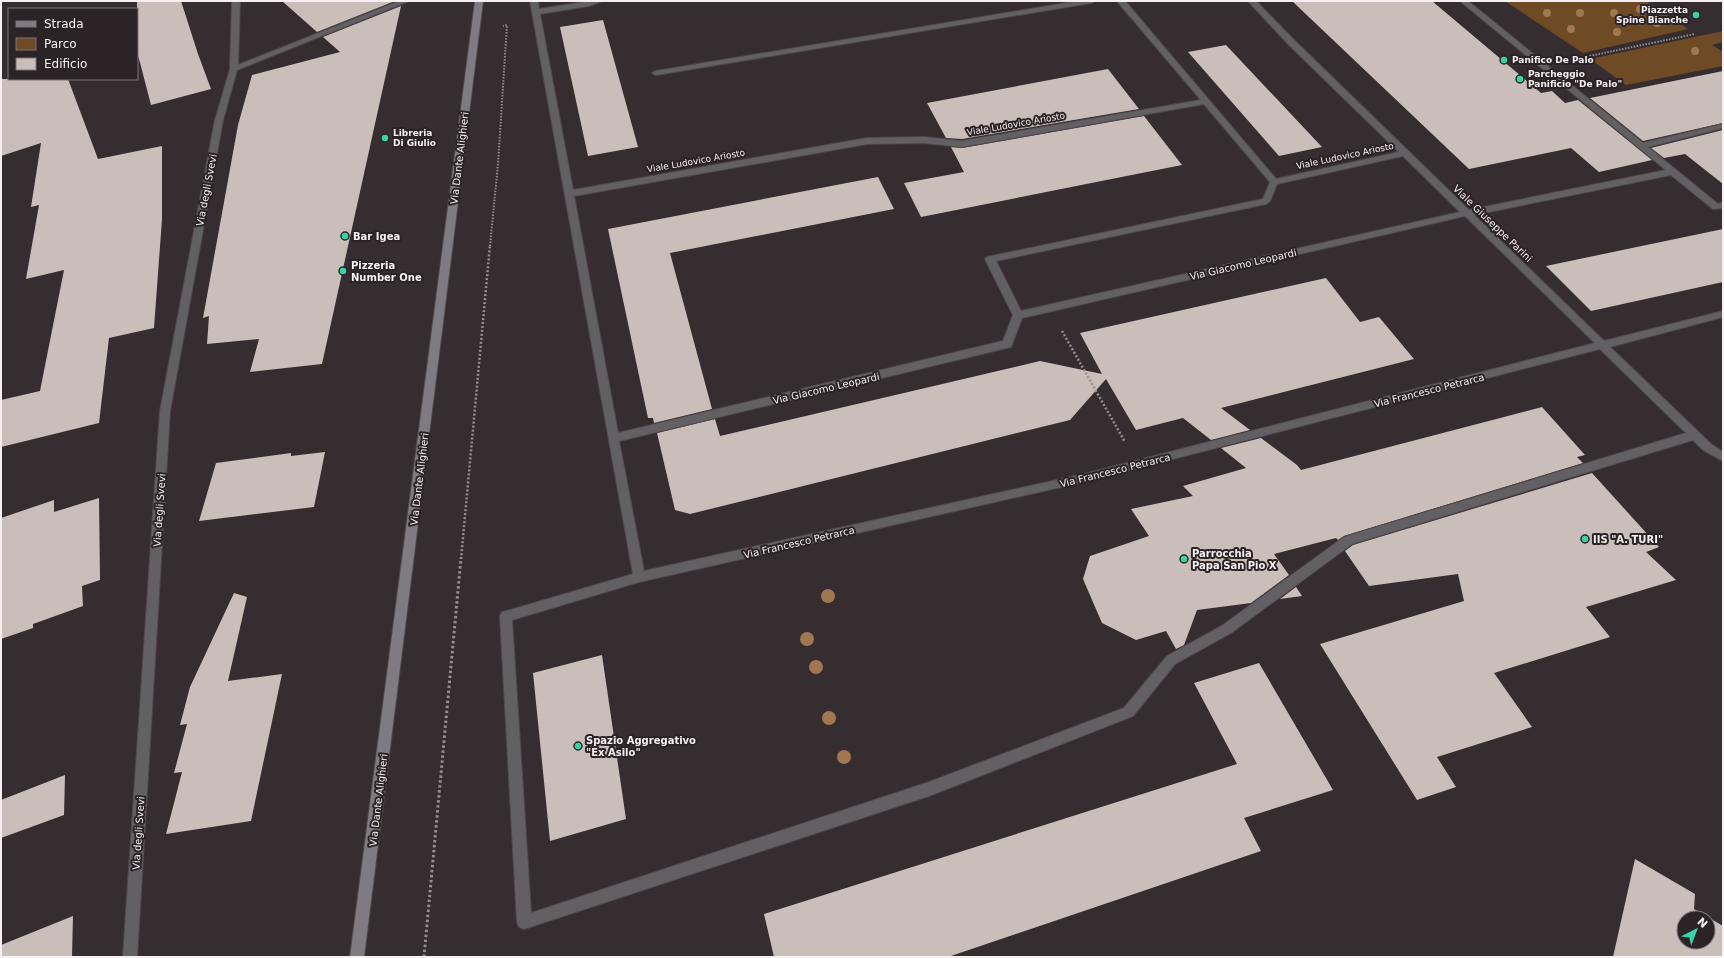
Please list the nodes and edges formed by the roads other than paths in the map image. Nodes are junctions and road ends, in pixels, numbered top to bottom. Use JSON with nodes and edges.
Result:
{"nodes":[{"id":1,"x":236,"y":1,"type":"edge"},
{"id":2,"x":405,"y":1,"type":"edge"},
{"id":3,"x":479,"y":1,"type":"edge"},
{"id":4,"x":534,"y":1,"type":"edge"},
{"id":5,"x":598,"y":1,"type":"edge"},
{"id":6,"x":1091,"y":1,"type":"edge"},
{"id":7,"x":1121,"y":1,"type":"edge"},
{"id":8,"x":1252,"y":1,"type":"edge"},
{"id":9,"x":1464,"y":1,"type":"edge"},
{"id":10,"x":536,"y":12,"type":"junction"},
{"id":11,"x":234,"y":69,"type":"junction"},
{"id":12,"x":656,"y":73,"type":"dead end"},
{"id":13,"x":1206,"y":101,"type":"junction"},
{"id":14,"x":1723,"y":126,"type":"edge"},
{"id":15,"x":1640,"y":146,"type":"junction"},
{"id":16,"x":1406,"y":153,"type":"junction"},
{"id":17,"x":1672,"y":172,"type":"junction"},
{"id":18,"x":1274,"y":182,"type":"junction"},
{"id":19,"x":568,"y":194,"type":"junction"},
{"id":20,"x":1723,"y":205,"type":"edge"},
{"id":21,"x":1467,"y":213,"type":"junction"},
{"id":22,"x":1723,"y":314,"type":"edge"},
{"id":23,"x":1018,"y":315,"type":"junction"},
{"id":24,"x":1603,"y":345,"type":"junction"},
{"id":25,"x":1695,"y":435,"type":"junction"},
{"id":26,"x":613,"y":438,"type":"junction"},
{"id":27,"x":1723,"y":457,"type":"edge"},
{"id":28,"x":639,"y":577,"type":"junction"},
{"id":29,"x":130,"y":957,"type":"edge"},
{"id":30,"x":357,"y":957,"type":"edge"}],
"edges":[{"from":1,"to":11,"type":"street","name":"Via degli Svevi"},
{"from":2,"to":11,"type":"street"},
{"from":3,"to":30,"type":"main road","name":"Via Dante Alighieri"},
{"from":4,"to":10,"type":"street"},
{"from":5,"to":10,"type":"street"},
{"from":6,"to":12,"type":"street"},
{"from":7,"to":13,"type":"street"},
{"from":8,"to":16,"type":"street","name":"Viale Giuseppe Parini"},
{"from":9,"to":15,"type":"street"},
{"from":10,"to":19,"type":"street"},
{"from":11,"to":29,"type":"street","name":"Via degli Svevi"},
{"from":13,"to":18,"type":"street"},
{"from":13,"to":19,"type":"street","name":"Viale Ludovico Ariosto"},
{"from":14,"to":15,"type":"street"},
{"from":15,"to":17,"type":"street"},
{"from":16,"to":18,"type":"street","name":"Viale Ludovico Ariosto"},
{"from":16,"to":21,"type":"street","name":"Viale Giuseppe Parini"},
{"from":17,"to":20,"type":"street"},
{"from":17,"to":21,"type":"street","name":"Via Giacomo Leopardi"},
{"from":18,"to":23,"type":"street"},
{"from":19,"to":26,"type":"street"},
{"from":21,"to":23,"type":"street","name":"Via Giacomo Leopardi"},
{"from":21,"to":24,"type":"street","name":"Viale Giuseppe Parini"},
{"from":22,"to":24,"type":"street","name":"Via Francesco Petrarca"},
{"from":23,"to":26,"type":"street","name":"Via Giacomo Leopardi"},
{"from":24,"to":25,"type":"street","name":"Viale Giuseppe Parini"},
{"from":24,"to":28,"type":"street","name":"Via Francesco Petrarca"},
{"from":25,"to":27,"type":"street","name":"Viale Giuseppe Parini"},
{"from":25,"to":28,"type":"street","name":"Via Francesco Petrarca"},
{"from":26,"to":28,"type":"street"}]}
